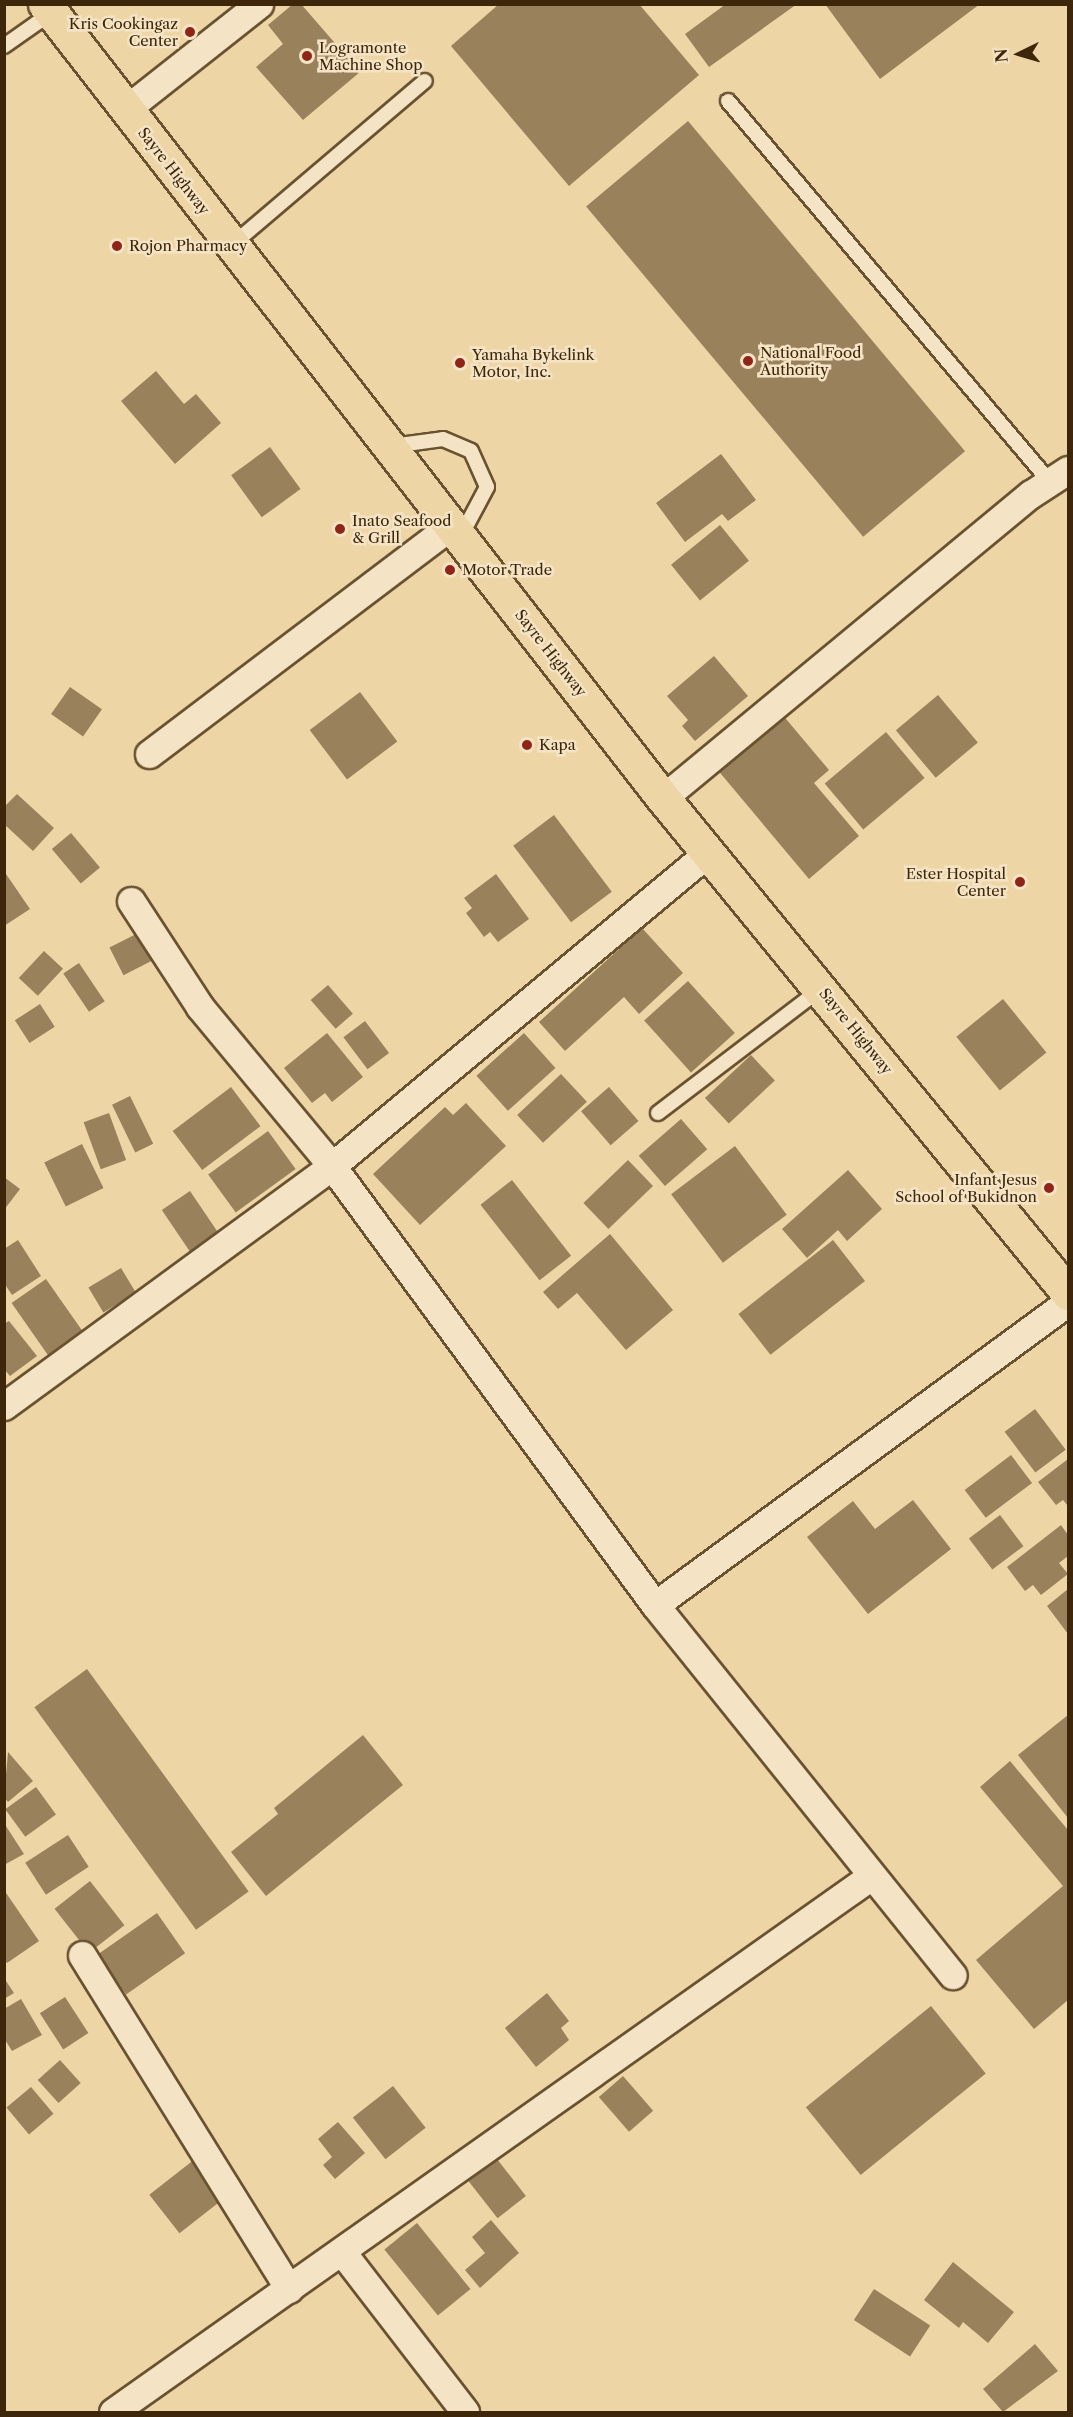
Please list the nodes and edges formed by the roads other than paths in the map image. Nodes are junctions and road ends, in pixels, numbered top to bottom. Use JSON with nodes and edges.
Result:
{"nodes":[{"id":1,"x":259,"y":4,"type":"edge"},
{"id":2,"x":48,"y":9,"type":"edge"},
{"id":3,"x":4,"y":46,"type":"edge"},
{"id":4,"x":425,"y":81,"type":"dead end"},
{"id":5,"x":728,"y":101,"type":"dead end"},
{"id":6,"x":125,"y":110,"type":"junction"},
{"id":7,"x":232,"y":245,"type":"junction"},
{"id":8,"x":391,"y":447,"type":"junction"},
{"id":9,"x":1059,"y":476,"type":"edge"},
{"id":10,"x":457,"y":530,"type":"junction"},
{"id":11,"x":149,"y":754,"type":"dead end"},
{"id":12,"x":663,"y":798,"type":"junction"},
{"id":13,"x":710,"y":851,"type":"junction"},
{"id":14,"x":131,"y":901,"type":"dead end"},
{"id":15,"x":821,"y":989,"type":"junction"},
{"id":16,"x":658,"y":1113,"type":"dead end"},
{"id":17,"x":332,"y":1166,"type":"junction"},
{"id":18,"x":1068,"y":1293,"type":"edge"},
{"id":19,"x":1068,"y":1302,"type":"edge"},
{"id":20,"x":4,"y":1406,"type":"edge"},
{"id":21,"x":655,"y":1605,"type":"junction"},
{"id":22,"x":870,"y":1877,"type":"junction"},
{"id":23,"x":82,"y":1956,"type":"dead end"},
{"id":24,"x":953,"y":1975,"type":"dead end"},
{"id":25,"x":342,"y":2252,"type":"junction"},
{"id":26,"x":289,"y":2289,"type":"junction"},
{"id":27,"x":113,"y":2412,"type":"edge"},
{"id":28,"x":465,"y":2412,"type":"edge"}],
"edges":[{"from":1,"to":6,"type":"street"},
{"from":2,"to":3,"type":"lane"},
{"from":2,"to":6,"type":"highway","name":"Sayre Highway"},
{"from":4,"to":7,"type":"lane"},
{"from":5,"to":9,"type":"lane"},
{"from":6,"to":7,"type":"highway","name":"Sayre Highway"},
{"from":7,"to":8,"type":"highway","name":"Sayre Highway"},
{"from":8,"to":10,"type":"highway","name":"Sayre Highway"},
{"from":8,"to":10,"type":"lane"},
{"from":9,"to":12,"type":"street"},
{"from":10,"to":11,"type":"street"},
{"from":10,"to":12,"type":"highway","name":"Sayre Highway"},
{"from":12,"to":13,"type":"highway","name":"Sayre Highway"},
{"from":13,"to":15,"type":"highway","name":"Sayre Highway"},
{"from":13,"to":17,"type":"street"},
{"from":14,"to":17,"type":"street"},
{"from":15,"to":16,"type":"lane"},
{"from":15,"to":18,"type":"highway","name":"Sayre Highway"},
{"from":17,"to":20,"type":"street"},
{"from":17,"to":21,"type":"street"},
{"from":19,"to":21,"type":"street"},
{"from":21,"to":22,"type":"street"},
{"from":22,"to":24,"type":"street"},
{"from":22,"to":25,"type":"street"},
{"from":23,"to":26,"type":"street"},
{"from":25,"to":26,"type":"street"},
{"from":25,"to":28,"type":"street"},
{"from":26,"to":27,"type":"street"}]}
